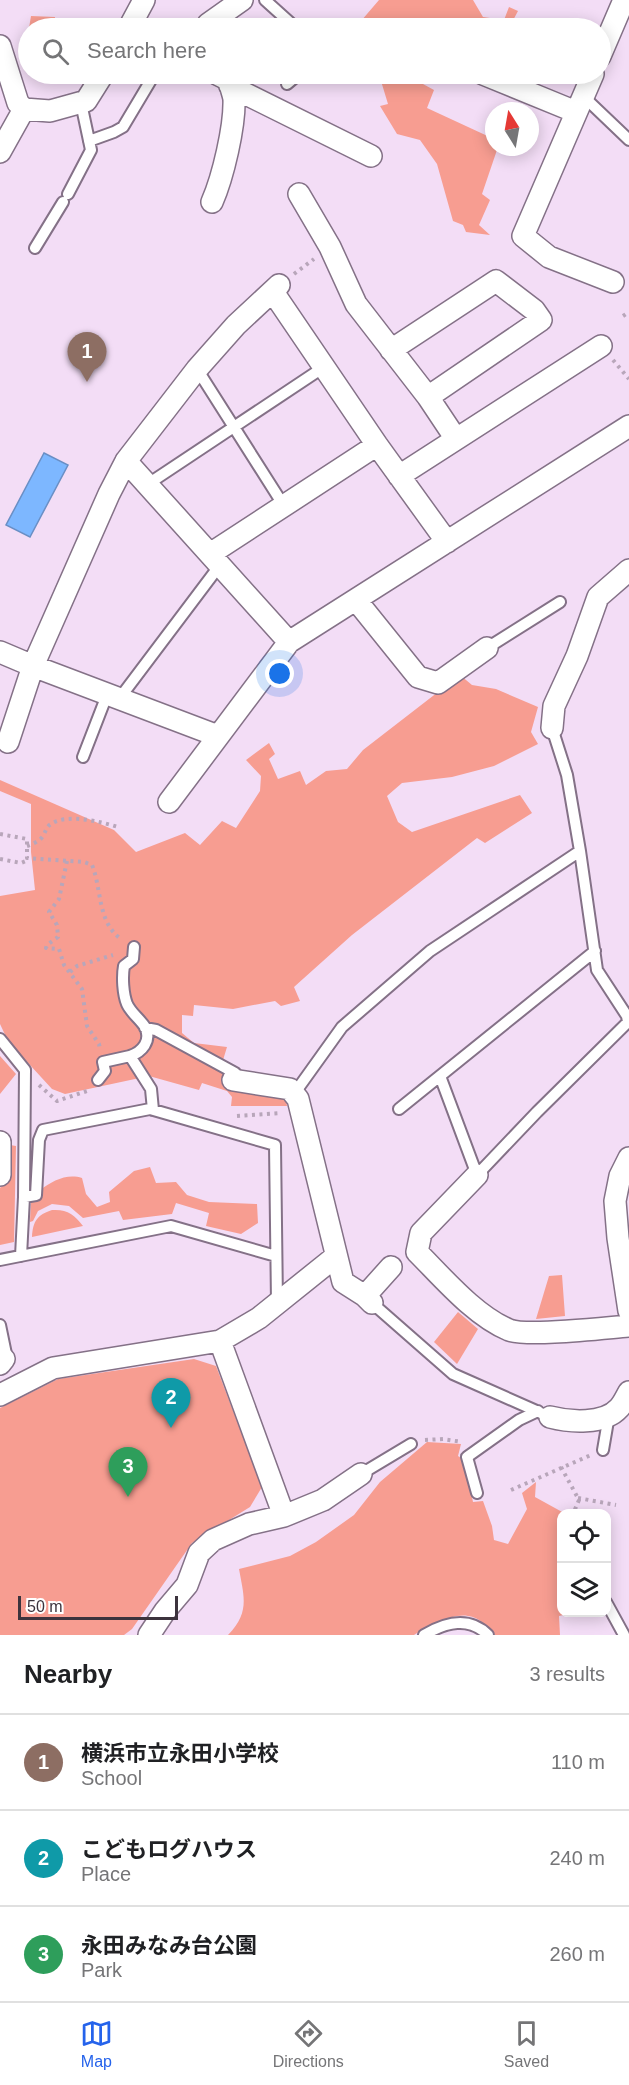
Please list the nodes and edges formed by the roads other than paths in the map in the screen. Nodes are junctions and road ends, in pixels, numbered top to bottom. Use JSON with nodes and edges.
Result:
{"nodes":[{"id":1,"x":144,"y":0,"type":"edge"},
{"id":2,"x":242,"y":0,"type":"edge"},
{"id":3,"x":265,"y":0,"type":"edge"},
{"id":4,"x":624,"y":0,"type":"edge"},
{"id":5,"x":134,"y":18,"type":"edge"},
{"id":6,"x":216,"y":18,"type":"edge"},
{"id":7,"x":285,"y":18,"type":"edge"},
{"id":8,"x":611,"y":30,"type":"edge"},
{"id":9,"x":0,"y":46,"type":"edge"},
{"id":10,"x":97,"y":84,"type":"edge"},
{"id":11,"x":149,"y":84,"type":"edge"},
{"id":12,"x":226,"y":84,"type":"edge"},
{"id":13,"x":232,"y":84,"type":"edge"},
{"id":14,"x":515,"y":84,"type":"edge"},
{"id":15,"x":589,"y":84,"type":"edge"},
{"id":16,"x":81,"y":103,"type":"junction"},
{"id":17,"x":580,"y":104,"type":"junction"},
{"id":18,"x":24,"y":109,"type":"junction"},
{"id":19,"x":629,"y":140,"type":"edge"},
{"id":20,"x":89,"y":141,"type":"junction"},
{"id":21,"x":0,"y":152,"type":"edge"},
{"id":22,"x":371,"y":156,"type":"dead end"},
{"id":23,"x":299,"y":194,"type":"dead end"},
{"id":24,"x":212,"y":202,"type":"dead end"},
{"id":25,"x":35,"y":248,"type":"dead end"},
{"id":26,"x":613,"y":282,"type":"dead end"},
{"id":27,"x":601,"y":346,"type":"dead end"},
{"id":28,"x":391,"y":350,"type":"junction"},
{"id":29,"x":324,"y":367,"type":"junction"},
{"id":30,"x":197,"y":369,"type":"junction"},
{"id":31,"x":428,"y":397,"type":"junction"},
{"id":32,"x":629,"y":426,"type":"edge"},
{"id":33,"x":234,"y":427,"type":"junction"},
{"id":34,"x":456,"y":439,"type":"junction"},
{"id":35,"x":377,"y":445,"type":"junction"},
{"id":36,"x":126,"y":461,"type":"junction"},
{"id":37,"x":399,"y":476,"type":"junction"},
{"id":38,"x":148,"y":484,"type":"junction"},
{"id":39,"x":284,"y":506,"type":"junction"},
{"id":40,"x":447,"y":542,"type":"junction"},
{"id":41,"x":215,"y":560,"type":"junction"},
{"id":42,"x":629,"y":570,"type":"edge"},
{"id":43,"x":356,"y":600,"type":"junction"},
{"id":44,"x":560,"y":602,"type":"dead end"},
{"id":45,"x":289,"y":642,"type":"junction"},
{"id":46,"x":487,"y":648,"type":"joint"},
{"id":47,"x":0,"y":652,"type":"edge"},
{"id":48,"x":33,"y":666,"type":"junction"},
{"id":49,"x":113,"y":697,"type":"junction"},
{"id":50,"x":552,"y":728,"type":"joint"},
{"id":51,"x":218,"y":736,"type":"junction"},
{"id":52,"x":8,"y":742,"type":"dead end"},
{"id":53,"x":83,"y":757,"type":"dead end"},
{"id":54,"x":169,"y":802,"type":"dead end"},
{"id":55,"x":580,"y":851,"type":"junction"},
{"id":56,"x":134,"y":947,"type":"road end"},
{"id":57,"x":595,"y":951,"type":"junction"},
{"id":58,"x":145,"y":1028,"type":"junction"},
{"id":59,"x":0,"y":1039,"type":"edge"},
{"id":60,"x":130,"y":1056,"type":"junction"},
{"id":61,"x":440,"y":1076,"type":"junction"},
{"id":62,"x":98,"y":1080,"type":"dead end"},
{"id":63,"x":233,"y":1080,"type":"joint"},
{"id":64,"x":297,"y":1106,"type":"junction"},
{"id":65,"x":399,"y":1109,"type":"dead end"},
{"id":66,"x":153,"y":1110,"type":"junction"},
{"id":67,"x":0,"y":1142,"type":"edge"},
{"id":68,"x":629,"y":1158,"type":"edge"},
{"id":69,"x":0,"y":1175,"type":"edge"},
{"id":70,"x":477,"y":1175,"type":"junction"},
{"id":71,"x":24,"y":1197,"type":"junction"},
{"id":72,"x":622,"y":1211,"type":"edge"},
{"id":73,"x":21,"y":1256,"type":"junction"},
{"id":74,"x":276,"y":1256,"type":"junction"},
{"id":75,"x":335,"y":1257,"type":"junction"},
{"id":76,"x":405,"y":1257,"type":"junction"},
{"id":77,"x":0,"y":1260,"type":"edge"},
{"id":78,"x":369,"y":1299,"type":"junction"},
{"id":79,"x":277,"y":1303,"type":"junction"},
{"id":80,"x":629,"y":1311,"type":"edge"},
{"id":81,"x":0,"y":1325,"type":"edge"},
{"id":82,"x":629,"y":1326,"type":"edge"},
{"id":83,"x":220,"y":1341,"type":"junction"},
{"id":84,"x":3,"y":1359,"type":"edge"},
{"id":85,"x":629,"y":1392,"type":"edge"},
{"id":86,"x":0,"y":1395,"type":"edge"},
{"id":87,"x":544,"y":1414,"type":"junction"},
{"id":88,"x":609,"y":1414,"type":"junction"},
{"id":89,"x":411,"y":1444,"type":"road end"},
{"id":90,"x":603,"y":1450,"type":"road end"},
{"id":91,"x":361,"y":1474,"type":"joint"},
{"id":92,"x":477,"y":1493,"type":"dead end"},
{"id":93,"x":284,"y":1516,"type":"junction"},
{"id":94,"x":611,"y":1611,"type":"edge"},
{"id":95,"x":149,"y":1635,"type":"edge"},
{"id":96,"x":424,"y":1635,"type":"edge"},
{"id":97,"x":488,"y":1635,"type":"edge"},
{"id":98,"x":624,"y":1635,"type":"edge"}],
"edges":[{"from":1,"to":5,"type":"street"},
{"from":2,"to":6,"type":"street"},
{"from":3,"to":7,"type":"lane"},
{"from":4,"to":8,"type":"street"},
{"from":9,"to":18,"type":"street"},
{"from":10,"to":16,"type":"street"},
{"from":11,"to":20,"type":"lane"},
{"from":12,"to":24,"type":"street"},
{"from":13,"to":22,"type":"street"},
{"from":14,"to":17,"type":"street"},
{"from":15,"to":17,"type":"street"},
{"from":16,"to":18,"type":"street"},
{"from":16,"to":20,"type":"lane"},
{"from":17,"to":19,"type":"lane"},
{"from":17,"to":26,"type":"street"},
{"from":18,"to":21,"type":"street"},
{"from":20,"to":25,"type":"lane"},
{"from":23,"to":28,"type":"street"},
{"from":27,"to":34,"type":"street"},
{"from":28,"to":31,"type":"street"},
{"from":28,"to":31,"type":"street"},
{"from":29,"to":30,"type":"street"},
{"from":29,"to":33,"type":"lane"},
{"from":29,"to":35,"type":"street"},
{"from":30,"to":33,"type":"lane"},
{"from":30,"to":36,"type":"street"},
{"from":31,"to":34,"type":"street"},
{"from":32,"to":40,"type":"street"},
{"from":33,"to":38,"type":"lane"},
{"from":33,"to":39,"type":"lane"},
{"from":34,"to":37,"type":"street"},
{"from":35,"to":37,"type":"street"},
{"from":35,"to":39,"type":"street"},
{"from":36,"to":38,"type":"street"},
{"from":36,"to":48,"type":"street"},
{"from":37,"to":40,"type":"street"},
{"from":38,"to":41,"type":"street"},
{"from":39,"to":41,"type":"street"},
{"from":40,"to":43,"type":"street"},
{"from":41,"to":45,"type":"street"},
{"from":41,"to":49,"type":"lane"},
{"from":42,"to":50,"type":"street"},
{"from":43,"to":45,"type":"street"},
{"from":43,"to":46,"type":"street"},
{"from":44,"to":46,"type":"lane"},
{"from":45,"to":51,"type":"street"},
{"from":47,"to":48,"type":"street"},
{"from":48,"to":49,"type":"street"},
{"from":48,"to":52,"type":"street"},
{"from":49,"to":51,"type":"street"},
{"from":49,"to":53,"type":"lane"},
{"from":50,"to":55,"type":"lane"},
{"from":51,"to":54,"type":"street"},
{"from":55,"to":57,"type":"lane"},
{"from":55,"to":64,"type":"lane"},
{"from":56,"to":58,"type":"lane"},
{"from":57,"to":61,"type":"lane"},
{"from":57,"to":70,"type":"lane"},
{"from":58,"to":60,"type":"lane"},
{"from":58,"to":63,"type":"lane"},
{"from":59,"to":71,"type":"lane"},
{"from":60,"to":62,"type":"lane"},
{"from":60,"to":66,"type":"lane"},
{"from":61,"to":65,"type":"lane"},
{"from":61,"to":70,"type":"lane"},
{"from":63,"to":64,"type":"street"},
{"from":64,"to":75,"type":"street"},
{"from":66,"to":71,"type":"lane"},
{"from":66,"to":74,"type":"lane"},
{"from":67,"to":69,"type":"street"},
{"from":68,"to":72,"type":"street"},
{"from":70,"to":76,"type":"street"},
{"from":71,"to":73,"type":"lane"},
{"from":72,"to":80,"type":"street"},
{"from":73,"to":74,"type":"lane"},
{"from":73,"to":77,"type":"lane"},
{"from":74,"to":79,"type":"lane"},
{"from":75,"to":78,"type":"street"},
{"from":75,"to":79,"type":"street"},
{"from":76,"to":78,"type":"street"},
{"from":76,"to":82,"type":"street"},
{"from":78,"to":87,"type":"lane"},
{"from":79,"to":83,"type":"street"},
{"from":81,"to":84,"type":"lane"},
{"from":83,"to":86,"type":"street"},
{"from":83,"to":93,"type":"street"},
{"from":85,"to":88,"type":"street"},
{"from":87,"to":88,"type":"street"},
{"from":87,"to":92,"type":"lane"},
{"from":88,"to":90,"type":"lane"},
{"from":89,"to":91,"type":"lane"},
{"from":91,"to":93,"type":"street"},
{"from":93,"to":95,"type":"street"},
{"from":94,"to":98,"type":"lane"},
{"from":96,"to":97,"type":"lane"}]}
